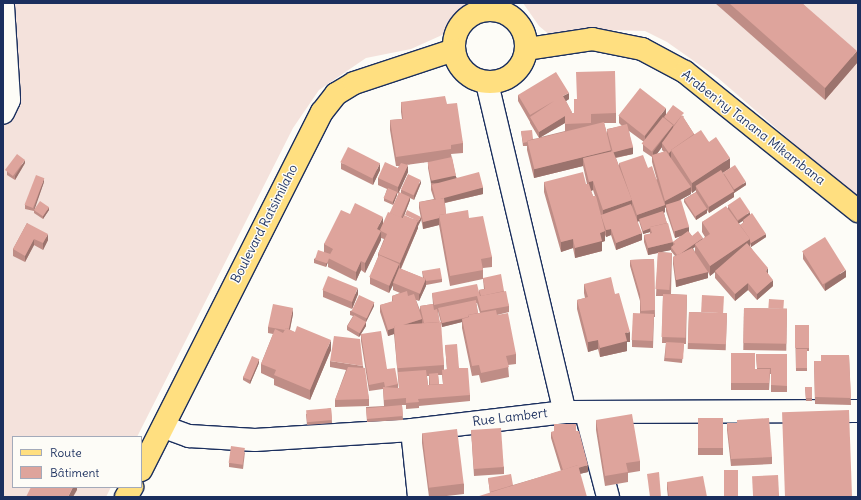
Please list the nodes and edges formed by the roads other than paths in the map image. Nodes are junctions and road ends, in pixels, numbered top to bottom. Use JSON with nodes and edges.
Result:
{"nodes":[{"id":1,"x":3,"y":6,"type":"edge"},
{"id":2,"x":486,"y":6,"type":"edge"},
{"id":3,"x":527,"y":49,"type":"junction"},
{"id":4,"x":454,"y":50,"type":"junction"},
{"id":5,"x":486,"y":83,"type":"junction"},
{"id":6,"x":3,"y":113,"type":"edge"},
{"id":7,"x":858,"y":211,"type":"edge"},
{"id":8,"x":858,"y":411,"type":"edge"},
{"id":9,"x":575,"y":413,"type":"junction"},
{"id":10,"x":164,"y":427,"type":"junction"},
{"id":11,"x":412,"y":430,"type":"junction"},
{"id":12,"x":142,"y":468,"type":"edge"},
{"id":13,"x":131,"y":488,"type":"edge"},
{"id":14,"x":126,"y":497,"type":"edge"},
{"id":15,"x":419,"y":497,"type":"edge"},
{"id":16,"x":608,"y":497,"type":"edge"}],
"edges":[{"from":1,"to":6,"type":"street"},
{"from":2,"to":3,"type":"main road"},
{"from":2,"to":4,"type":"main road"},
{"from":3,"to":5,"type":"main road"},
{"from":3,"to":7,"type":"main road","name":"Araben'ny Tanana Mikambana"},
{"from":4,"to":5,"type":"main road"},
{"from":4,"to":10,"type":"main road","name":"Boulevard Ratsimilaho"},
{"from":5,"to":9,"type":"street"},
{"from":8,"to":9,"type":"street","name":"Rue Lambert"},
{"from":9,"to":11,"type":"street","name":"Rue Lambert"},
{"from":9,"to":16,"type":"street"},
{"from":10,"to":11,"type":"street","name":"Rue Lambert"},
{"from":10,"to":12,"type":"main road","name":"Boulevard Ratsimilaho"},
{"from":11,"to":15,"type":"street"},
{"from":13,"to":14,"type":"main road"}]}
